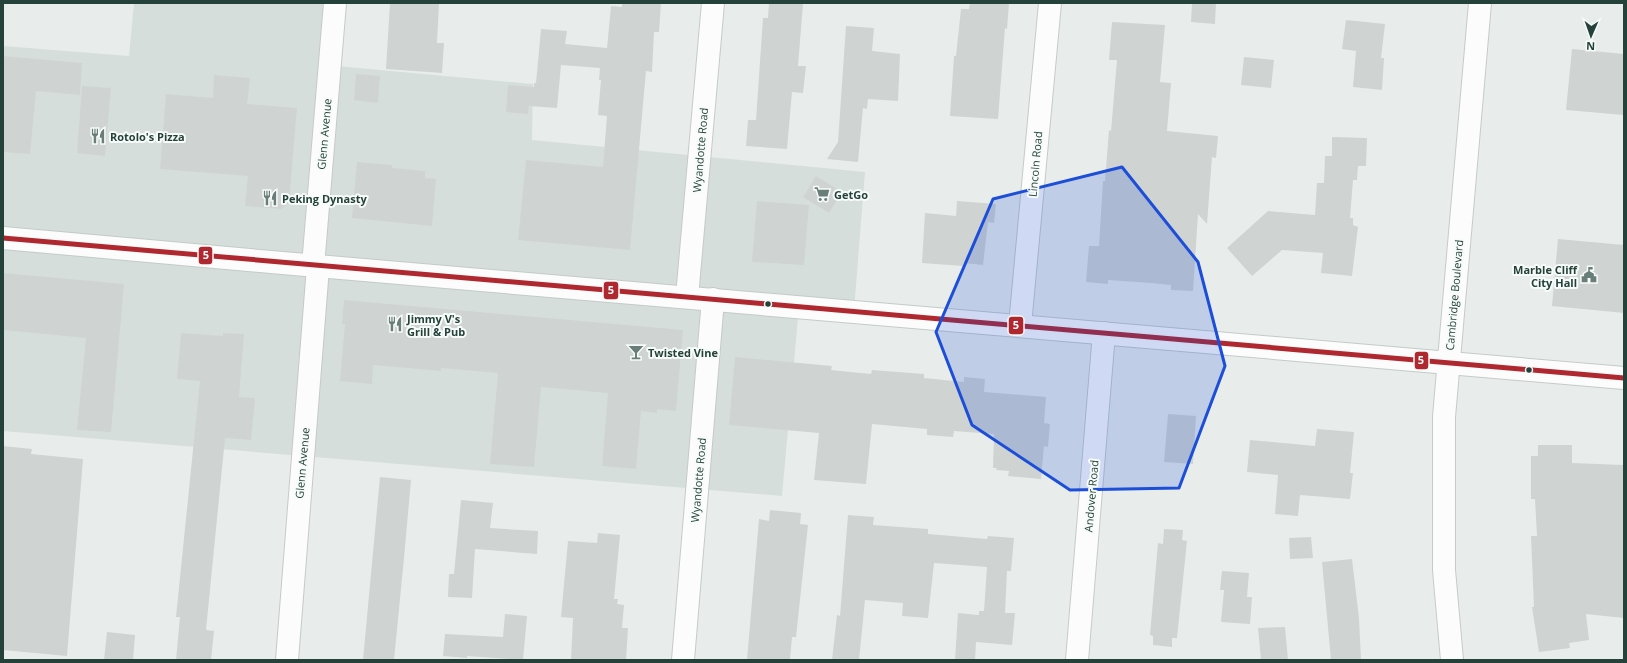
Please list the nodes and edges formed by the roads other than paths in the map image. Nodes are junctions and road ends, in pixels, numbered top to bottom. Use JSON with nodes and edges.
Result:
{"nodes":[{"id":1,"x":335,"y":3,"type":"edge"},
{"id":2,"x":713,"y":3,"type":"edge"},
{"id":3,"x":1050,"y":3,"type":"edge"},
{"id":4,"x":1480,"y":3,"type":"edge"},
{"id":5,"x":3,"y":238,"type":"edge"},
{"id":6,"x":316,"y":266,"type":"junction"},
{"id":7,"x":687,"y":297,"type":"junction"},
{"id":8,"x":713,"y":299,"type":"junction"},
{"id":9,"x":1020,"y":326,"type":"junction"},
{"id":10,"x":1104,"y":333,"type":"junction"},
{"id":11,"x":1448,"y":362,"type":"junction"},
{"id":12,"x":1624,"y":378,"type":"edge"},
{"id":13,"x":287,"y":660,"type":"edge"},
{"id":14,"x":683,"y":660,"type":"edge"},
{"id":15,"x":1077,"y":660,"type":"edge"},
{"id":16,"x":1452,"y":660,"type":"edge"}],
"edges":[{"from":1,"to":6,"type":"street","name":"Glenn Avenue"},
{"from":2,"to":7,"type":"street","name":"Wyandotte Road"},
{"from":3,"to":9,"type":"street","name":"Lincoln Road"},
{"from":4,"to":11,"type":"street","name":"Cambridge Boulevard"},
{"from":5,"to":6,"type":"street"},
{"from":6,"to":7,"type":"street"},
{"from":6,"to":13,"type":"street","name":"Glenn Avenue"},
{"from":7,"to":8,"type":"street"},
{"from":8,"to":9,"type":"street"},
{"from":8,"to":14,"type":"street","name":"Wyandotte Road"},
{"from":9,"to":10,"type":"street"},
{"from":10,"to":11,"type":"street"},
{"from":10,"to":15,"type":"street","name":"Andover Road"},
{"from":11,"to":12,"type":"street"},
{"from":11,"to":16,"type":"street","name":"Cambridge Boulevard"}]}
